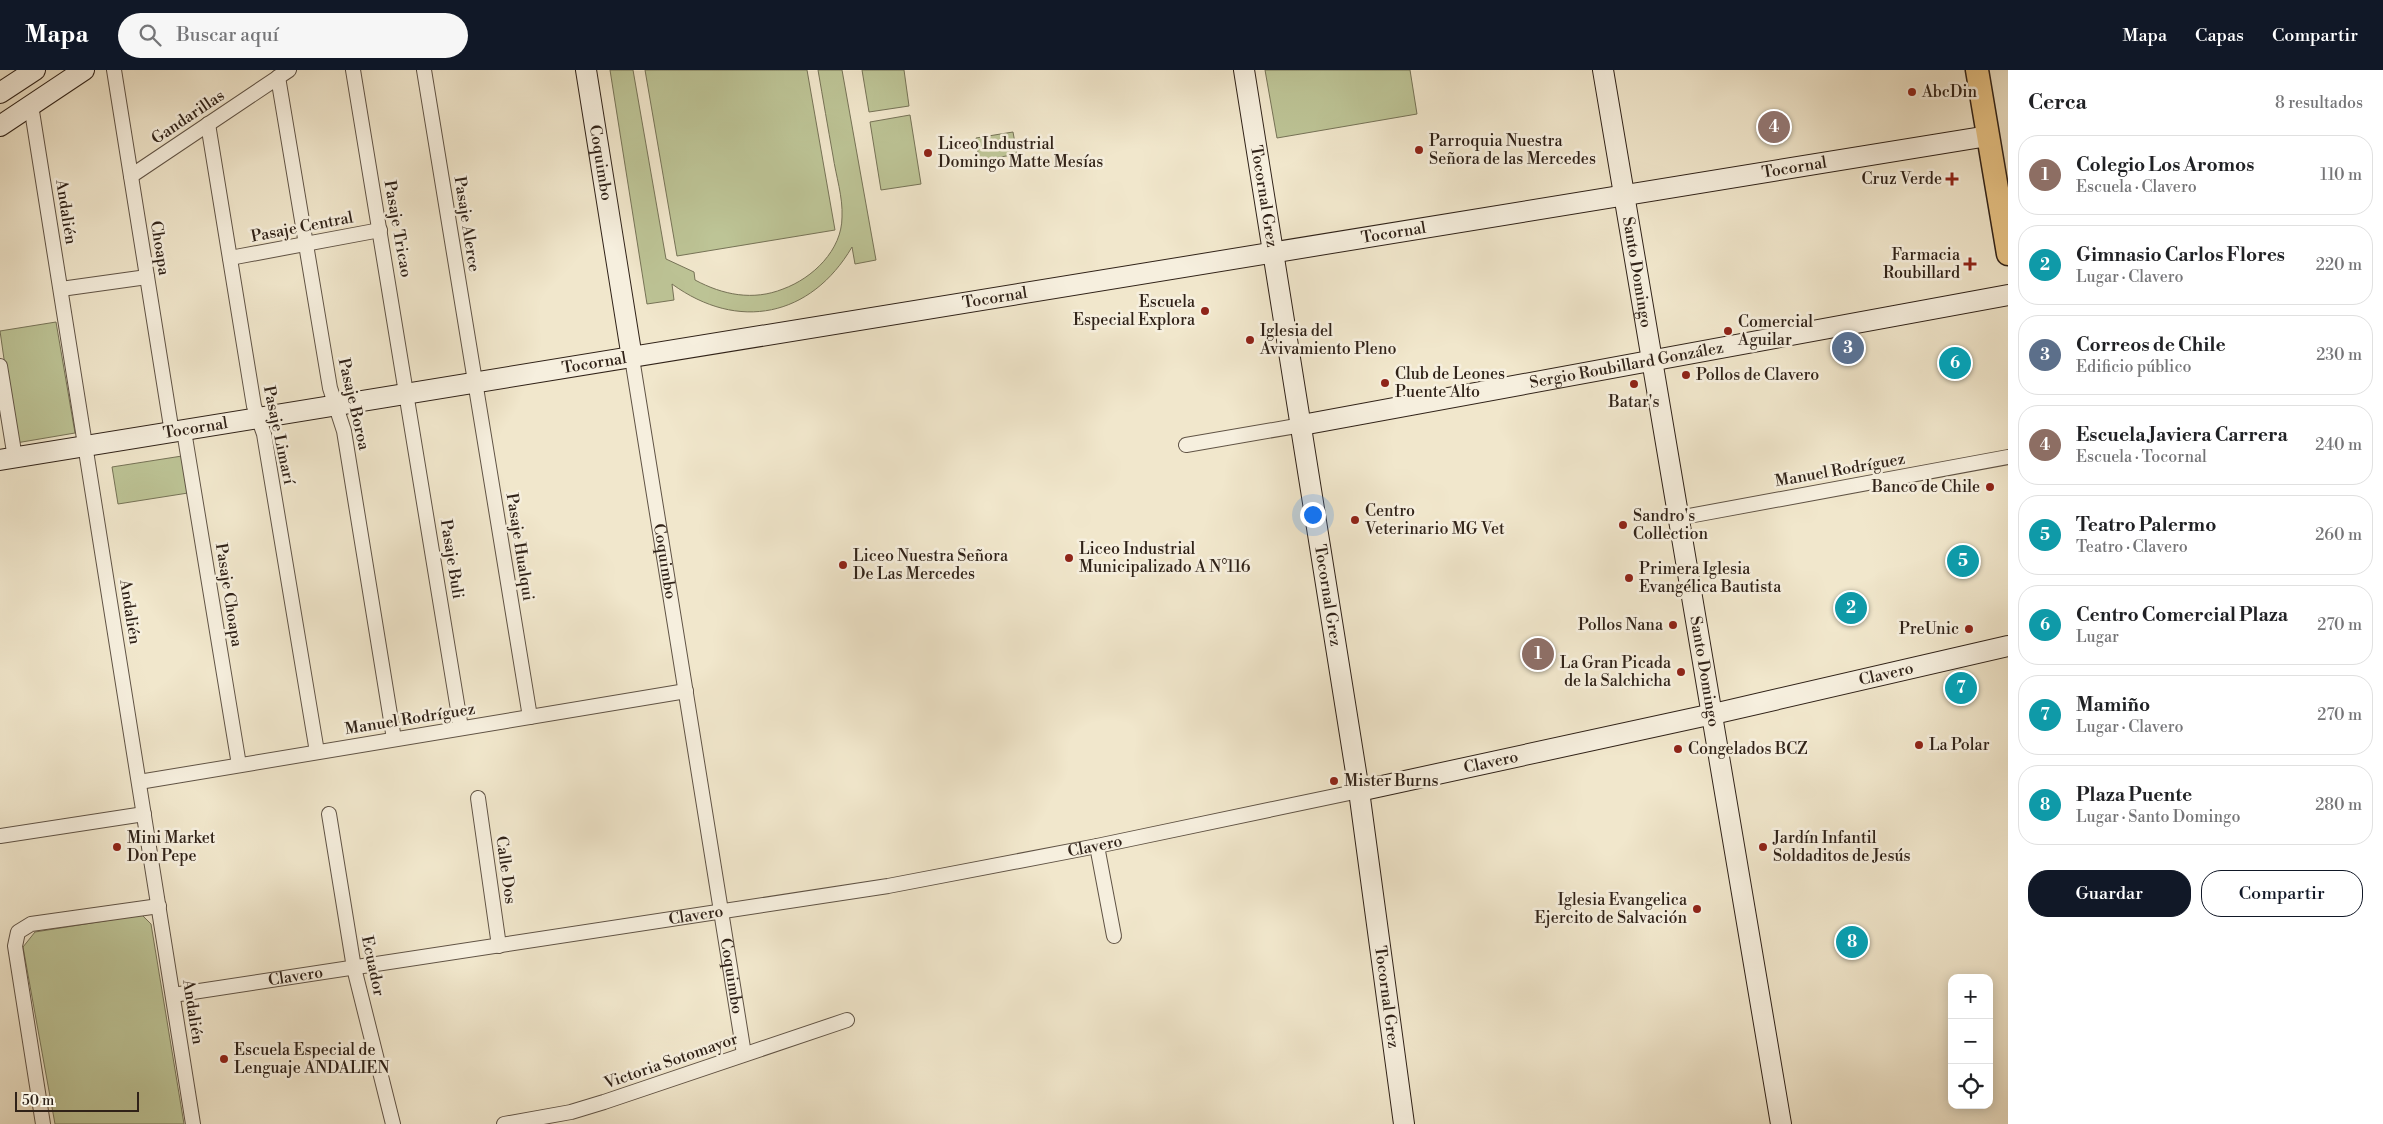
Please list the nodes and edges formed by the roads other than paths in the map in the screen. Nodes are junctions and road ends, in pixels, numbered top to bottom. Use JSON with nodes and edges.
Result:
{"nodes":[{"id":1,"x":35,"y":70,"type":"edge"},
{"id":2,"x":84,"y":70,"type":"edge"},
{"id":3,"x":114,"y":70,"type":"edge"},
{"id":4,"x":353,"y":70,"type":"edge"},
{"id":5,"x":424,"y":70,"type":"edge"},
{"id":6,"x":586,"y":70,"type":"edge"},
{"id":7,"x":1244,"y":70,"type":"edge"},
{"id":8,"x":1603,"y":70,"type":"edge"},
{"id":9,"x":1977,"y":70,"type":"edge"},
{"id":10,"x":284,"y":73,"type":"edge"},
{"id":11,"x":0,"y":93,"type":"edge"},
{"id":12,"x":31,"y":105,"type":"junction"},
{"id":13,"x":208,"y":124,"type":"junction"},
{"id":14,"x":0,"y":126,"type":"edge"},
{"id":15,"x":1988,"y":136,"type":"junction"},
{"id":16,"x":131,"y":176,"type":"junction"},
{"id":17,"x":1624,"y":195,"type":"junction"},
{"id":18,"x":380,"y":230,"type":"junction"},
{"id":19,"x":306,"y":244,"type":"junction"},
{"id":20,"x":1274,"y":251,"type":"junction"},
{"id":21,"x":2008,"y":254,"type":"edge"},
{"id":22,"x":230,"y":258,"type":"junction"},
{"id":23,"x":147,"y":277,"type":"junction"},
{"id":24,"x":61,"y":289,"type":"junction"},
{"id":25,"x":2008,"y":295,"type":"edge"},
{"id":26,"x":632,"y":358,"type":"junction"},
{"id":27,"x":1652,"y":362,"type":"junction"},
{"id":28,"x":0,"y":366,"type":"edge"},
{"id":29,"x":475,"y":383,"type":"junction"},
{"id":30,"x":408,"y":394,"type":"junction"},
{"id":31,"x":336,"y":406,"type":"junction"},
{"id":32,"x":259,"y":418,"type":"junction"},
{"id":33,"x":1302,"y":426,"type":"junction"},
{"id":34,"x":178,"y":432,"type":"junction"},
{"id":35,"x":1186,"y":445,"type":"dead end"},
{"id":36,"x":86,"y":446,"type":"junction"},
{"id":37,"x":2008,"y":457,"type":"edge"},
{"id":38,"x":7,"y":459,"type":"edge"},
{"id":39,"x":1678,"y":518,"type":"junction"},
{"id":40,"x":2008,"y":646,"type":"edge"},
{"id":41,"x":686,"y":691,"type":"junction"},
{"id":42,"x":1711,"y":714,"type":"junction"},
{"id":43,"x":530,"y":717,"type":"junction"},
{"id":44,"x":461,"y":728,"type":"junction"},
{"id":45,"x":394,"y":739,"type":"junction"},
{"id":46,"x":317,"y":752,"type":"junction"},
{"id":47,"x":239,"y":765,"type":"junction"},
{"id":48,"x":139,"y":782,"type":"junction"},
{"id":49,"x":1359,"y":791,"type":"junction"},
{"id":50,"x":478,"y":798,"type":"dead end"},
{"id":51,"x":144,"y":814,"type":"junction"},
{"id":52,"x":329,"y":814,"type":"dead end"},
{"id":53,"x":0,"y":836,"type":"edge"},
{"id":54,"x":1097,"y":846,"type":"junction"},
{"id":55,"x":159,"y":906,"type":"junction"},
{"id":56,"x":721,"y":912,"type":"junction"},
{"id":57,"x":1114,"y":936,"type":"dead end"},
{"id":58,"x":499,"y":946,"type":"junction"},
{"id":59,"x":354,"y":968,"type":"junction"},
{"id":60,"x":173,"y":995,"type":"junction"},
{"id":61,"x":847,"y":1020,"type":"dead end"},
{"id":62,"x":744,"y":1054,"type":"junction"},
{"id":63,"x":43,"y":1124,"type":"edge"},
{"id":64,"x":193,"y":1124,"type":"edge"},
{"id":65,"x":393,"y":1124,"type":"edge"},
{"id":66,"x":504,"y":1124,"type":"edge"},
{"id":67,"x":1404,"y":1124,"type":"edge"},
{"id":68,"x":1781,"y":1124,"type":"edge"}],
"edges":[{"from":1,"to":11,"type":"street"},
{"from":2,"to":12,"type":"street"},
{"from":3,"to":16,"type":"street","name":"Choapa"},
{"from":4,"to":18,"type":"street","name":"Pasaje Tricao"},
{"from":5,"to":29,"type":"street","name":"Pasaje Alerce"},
{"from":6,"to":26,"type":"street","name":"Coquimbo"},
{"from":7,"to":20,"type":"street","name":"Tocornal Grez"},
{"from":8,"to":17,"type":"street","name":"Santo Domingo"},
{"from":9,"to":15,"type":"main road"},
{"from":10,"to":13,"type":"street","name":"Gandarillas"},
{"from":10,"to":19,"type":"street","name":"Pasaje Boroa"},
{"from":12,"to":14,"type":"street"},
{"from":12,"to":24,"type":"street","name":"Andalién"},
{"from":13,"to":16,"type":"street","name":"Gandarillas"},
{"from":13,"to":22,"type":"street","name":"Pasaje Limarí"},
{"from":15,"to":17,"type":"street","name":"Tocornal"},
{"from":15,"to":21,"type":"main road"},
{"from":16,"to":23,"type":"street","name":"Choapa"},
{"from":17,"to":20,"type":"street","name":"Tocornal"},
{"from":17,"to":27,"type":"street","name":"Santo Domingo"},
{"from":18,"to":19,"type":"street","name":"Pasaje Central"},
{"from":18,"to":30,"type":"street","name":"Pasaje Tricao"},
{"from":19,"to":22,"type":"street","name":"Pasaje Central"},
{"from":19,"to":31,"type":"street","name":"Pasaje Boroa"},
{"from":20,"to":26,"type":"street","name":"Tocornal"},
{"from":20,"to":33,"type":"street","name":"Tocornal Grez"},
{"from":22,"to":32,"type":"street","name":"Pasaje Limarí"},
{"from":23,"to":24,"type":"street"},
{"from":23,"to":34,"type":"street","name":"Choapa"},
{"from":24,"to":36,"type":"street","name":"Andalién"},
{"from":25,"to":27,"type":"street","name":"Sergio Roubillard González"},
{"from":26,"to":29,"type":"street","name":"Tocornal"},
{"from":26,"to":41,"type":"street","name":"Coquimbo"},
{"from":27,"to":33,"type":"street","name":"Sergio Roubillard González"},
{"from":27,"to":39,"type":"street","name":"Santo Domingo"},
{"from":28,"to":38,"type":"street"},
{"from":29,"to":30,"type":"street","name":"Tocornal"},
{"from":29,"to":43,"type":"street","name":"Pasaje Hualqui"},
{"from":30,"to":31,"type":"street","name":"Tocornal"},
{"from":30,"to":44,"type":"street","name":"Pasaje Buli"},
{"from":31,"to":32,"type":"street","name":"Tocornal"},
{"from":31,"to":45,"type":"street","name":"Pasaje Boroa"},
{"from":32,"to":34,"type":"street","name":"Tocornal"},
{"from":32,"to":46,"type":"street","name":"Pasaje Limarí"},
{"from":33,"to":35,"type":"street","name":"Sergio Roubillard González"},
{"from":33,"to":49,"type":"street","name":"Tocornal Grez"},
{"from":34,"to":36,"type":"street","name":"Tocornal"},
{"from":34,"to":47,"type":"street","name":"Pasaje Choapa"},
{"from":36,"to":38,"type":"street","name":"Tocornal"},
{"from":36,"to":48,"type":"street","name":"Andalién"},
{"from":37,"to":39,"type":"street","name":"Manuel Rodríguez"},
{"from":39,"to":42,"type":"street","name":"Santo Domingo"},
{"from":40,"to":42,"type":"street","name":"Clavero"},
{"from":41,"to":43,"type":"street","name":"Manuel Rodríguez"},
{"from":41,"to":56,"type":"street","name":"Coquimbo"},
{"from":42,"to":49,"type":"street","name":"Clavero"},
{"from":42,"to":68,"type":"street","name":"Santo Domingo"},
{"from":43,"to":44,"type":"street","name":"Manuel Rodríguez"},
{"from":44,"to":45,"type":"street","name":"Manuel Rodríguez"},
{"from":45,"to":46,"type":"street","name":"Manuel Rodríguez"},
{"from":46,"to":47,"type":"street","name":"Manuel Rodríguez"},
{"from":47,"to":48,"type":"street","name":"Manuel Rodríguez"},
{"from":48,"to":51,"type":"street","name":"Andalién"},
{"from":49,"to":54,"type":"street","name":"Clavero"},
{"from":49,"to":67,"type":"street","name":"Tocornal Grez"},
{"from":50,"to":58,"type":"street","name":"Calle Dos"},
{"from":51,"to":53,"type":"street"},
{"from":51,"to":55,"type":"street","name":"Andalién"},
{"from":52,"to":59,"type":"street","name":"Ecuador"},
{"from":54,"to":56,"type":"street","name":"Clavero"},
{"from":54,"to":57,"type":"street"},
{"from":55,"to":60,"type":"street","name":"Andalién"},
{"from":55,"to":63,"type":"street"},
{"from":56,"to":58,"type":"street","name":"Clavero"},
{"from":56,"to":62,"type":"street","name":"Coquimbo"},
{"from":58,"to":59,"type":"street","name":"Clavero"},
{"from":59,"to":60,"type":"street","name":"Clavero"},
{"from":59,"to":65,"type":"street","name":"Ecuador"},
{"from":60,"to":64,"type":"street","name":"Andalién"},
{"from":61,"to":62,"type":"street","name":"Victoria Sotomayor"},
{"from":62,"to":66,"type":"street","name":"Victoria Sotomayor"}]}
